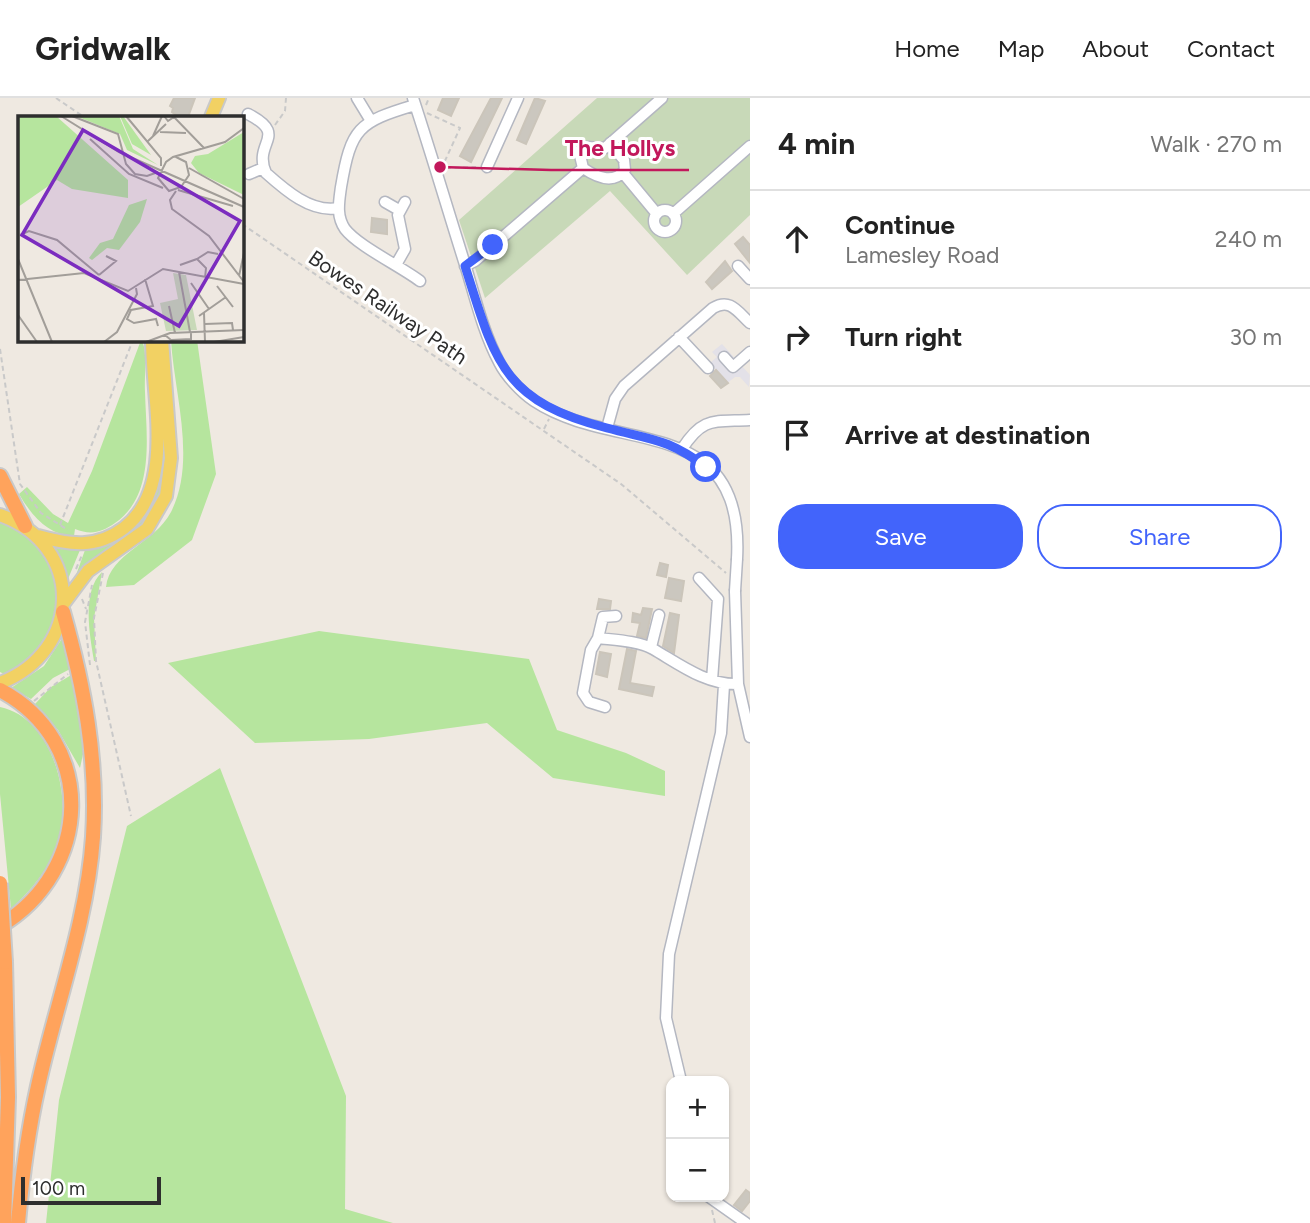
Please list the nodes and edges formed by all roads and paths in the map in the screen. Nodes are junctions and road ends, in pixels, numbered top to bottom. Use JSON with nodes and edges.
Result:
{"nodes":[{"id":1,"x":56,"y":98,"type":"edge"},
{"id":2,"x":219,"y":98,"type":"edge"},
{"id":3,"x":286,"y":98,"type":"edge"},
{"id":4,"x":357,"y":98,"type":"edge"},
{"id":5,"x":429,"y":98,"type":"edge"},
{"id":6,"x":518,"y":98,"type":"edge"},
{"id":7,"x":662,"y":98,"type":"edge"},
{"id":8,"x":414,"y":101,"type":"edge"},
{"id":9,"x":248,"y":114,"type":"dead end"},
{"id":10,"x":83,"y":116,"type":"edge"},
{"id":11,"x":211,"y":116,"type":"edge"},
{"id":12,"x":371,"y":121,"type":"junction"},
{"id":13,"x":270,"y":135,"type":"junction"},
{"id":14,"x":610,"y":144,"type":"junction"},
{"id":15,"x":750,"y":146,"type":"edge"},
{"id":16,"x":487,"y":167,"type":"joint"},
{"id":17,"x":263,"y":168,"type":"junction"},
{"id":18,"x":583,"y":168,"type":"junction"},
{"id":19,"x":623,"y":173,"type":"junction"},
{"id":20,"x":249,"y":174,"type":"dead end"},
{"id":21,"x":385,"y":202,"type":"dead end"},
{"id":22,"x":338,"y":208,"type":"junction"},
{"id":23,"x":657,"y":214,"type":"junction"},
{"id":24,"x":673,"y":214,"type":"junction"},
{"id":25,"x":243,"y":225,"type":"edge"},
{"id":26,"x":397,"y":263,"type":"junction"},
{"id":27,"x":465,"y":266,"type":"junction"},
{"id":28,"x":738,"y":266,"type":"dead end"},
{"id":29,"x":750,"y":279,"type":"edge"},
{"id":30,"x":419,"y":281,"type":"dead end"},
{"id":31,"x":750,"y":323,"type":"edge"},
{"id":32,"x":679,"y":337,"type":"junction"},
{"id":33,"x":133,"y":341,"type":"edge"},
{"id":34,"x":152,"y":341,"type":"edge"},
{"id":35,"x":162,"y":341,"type":"edge"},
{"id":36,"x":0,"y":349,"type":"edge"},
{"id":37,"x":750,"y":352,"type":"edge"},
{"id":38,"x":724,"y":357,"type":"dead end"},
{"id":39,"x":708,"y":368,"type":"dead end"},
{"id":40,"x":550,"y":409,"type":"junction"},
{"id":41,"x":750,"y":420,"type":"edge"},
{"id":42,"x":607,"y":428,"type":"junction"},
{"id":43,"x":543,"y":430,"type":"junction"},
{"id":44,"x":682,"y":449,"type":"junction"},
{"id":45,"x":0,"y":476,"type":"edge"},
{"id":46,"x":0,"y":515,"type":"edge"},
{"id":47,"x":25,"y":526,"type":"junction"},
{"id":48,"x":38,"y":536,"type":"junction"},
{"id":49,"x":83,"y":553,"type":"dead end"},
{"id":50,"x":103,"y":560,"type":"junction"},
{"id":51,"x":729,"y":576,"type":"dead end"},
{"id":52,"x":72,"y":577,"type":"dead end"},
{"id":53,"x":699,"y":578,"type":"dead end"},
{"id":54,"x":81,"y":596,"type":"dead end"},
{"id":55,"x":63,"y":607,"type":"junction"},
{"id":56,"x":86,"y":609,"type":"junction"},
{"id":57,"x":659,"y":615,"type":"dead end"},
{"id":58,"x":616,"y":616,"type":"dead end"},
{"id":59,"x":598,"y":638,"type":"junction"},
{"id":60,"x":651,"y":647,"type":"junction"},
{"id":61,"x":90,"y":669,"type":"dead end"},
{"id":62,"x":71,"y":672,"type":"dead end"},
{"id":63,"x":712,"y":680,"type":"junction"},
{"id":64,"x":0,"y":683,"type":"edge"},
{"id":65,"x":738,"y":684,"type":"junction"},
{"id":66,"x":724,"y":685,"type":"junction"},
{"id":67,"x":0,"y":690,"type":"edge"},
{"id":68,"x":33,"y":701,"type":"dead end"},
{"id":69,"x":605,"y":707,"type":"dead end"},
{"id":70,"x":750,"y":737,"type":"edge"},
{"id":71,"x":131,"y":816,"type":"dead end"},
{"id":72,"x":0,"y":882,"type":"edge"},
{"id":73,"x":0,"y":926,"type":"edge"},
{"id":74,"x":680,"y":1076,"type":"edge"},
{"id":75,"x":716,"y":1202,"type":"edge"},
{"id":76,"x":4,"y":1223,"type":"edge"},
{"id":77,"x":18,"y":1223,"type":"edge"},
{"id":78,"x":746,"y":1223,"type":"edge"}],
"edges":[{"from":1,"to":10,"type":"path"},
{"from":2,"to":11,"type":"main road"},
{"from":3,"to":13,"type":"path"},
{"from":4,"to":12,"type":"street"},
{"from":5,"to":16,"type":"path"},
{"from":6,"to":16,"type":"street"},
{"from":7,"to":14,"type":"street"},
{"from":8,"to":12,"type":"street"},
{"from":8,"to":27,"type":"street"},
{"from":9,"to":13,"type":"street"},
{"from":12,"to":22,"type":"street"},
{"from":13,"to":17,"type":"street"},
{"from":14,"to":18,"type":"street"},
{"from":14,"to":19,"type":"street"},
{"from":15,"to":24,"type":"street"},
{"from":17,"to":20,"type":"street"},
{"from":17,"to":22,"type":"street"},
{"from":18,"to":19,"type":"street"},
{"from":18,"to":27,"type":"street"},
{"from":19,"to":23,"type":"street"},
{"from":21,"to":26,"type":"street"},
{"from":22,"to":26,"type":"street"},
{"from":23,"to":24,"type":"street"},
{"from":23,"to":24,"type":"street"},
{"from":25,"to":43,"type":"path","name":"Bowes Railway Path"},
{"from":26,"to":30,"type":"street"},
{"from":27,"to":40,"type":"street"},
{"from":28,"to":29,"type":"street"},
{"from":31,"to":32,"type":"street"},
{"from":32,"to":39,"type":"street"},
{"from":32,"to":42,"type":"street"},
{"from":33,"to":36,"type":"path"},
{"from":34,"to":48,"type":"main road"},
{"from":35,"to":50,"type":"main road"},
{"from":37,"to":38,"type":"street"},
{"from":40,"to":42,"type":"street"},
{"from":40,"to":43,"type":"path"},
{"from":41,"to":44,"type":"street"},
{"from":42,"to":44,"type":"street"},
{"from":43,"to":51,"type":"path","name":"Bowes Railway Path"},
{"from":44,"to":65,"type":"street","bridge":true},
{"from":45,"to":47,"type":"highway"},
{"from":46,"to":47,"type":"main road"},
{"from":47,"to":48,"type":"main road"},
{"from":48,"to":55,"type":"main road"},
{"from":49,"to":52,"type":"path"},
{"from":50,"to":55,"type":"main road"},
{"from":50,"to":56,"type":"path"},
{"from":50,"to":71,"type":"path"},
{"from":53,"to":63,"type":"street"},
{"from":54,"to":56,"type":"path"},
{"from":55,"to":64,"type":"main road"},
{"from":55,"to":77,"type":"highway"},
{"from":56,"to":61,"type":"path"},
{"from":57,"to":60,"type":"street"},
{"from":58,"to":59,"type":"street"},
{"from":59,"to":60,"type":"street"},
{"from":59,"to":69,"type":"street"},
{"from":60,"to":63,"type":"street"},
{"from":62,"to":68,"type":"path"},
{"from":63,"to":66,"type":"street"},
{"from":65,"to":66,"type":"street"},
{"from":65,"to":70,"type":"street"},
{"from":66,"to":74,"type":"street"},
{"from":67,"to":73,"type":"highway"},
{"from":72,"to":76,"type":"highway","bridge":true},
{"from":75,"to":78,"type":"street"}]}
